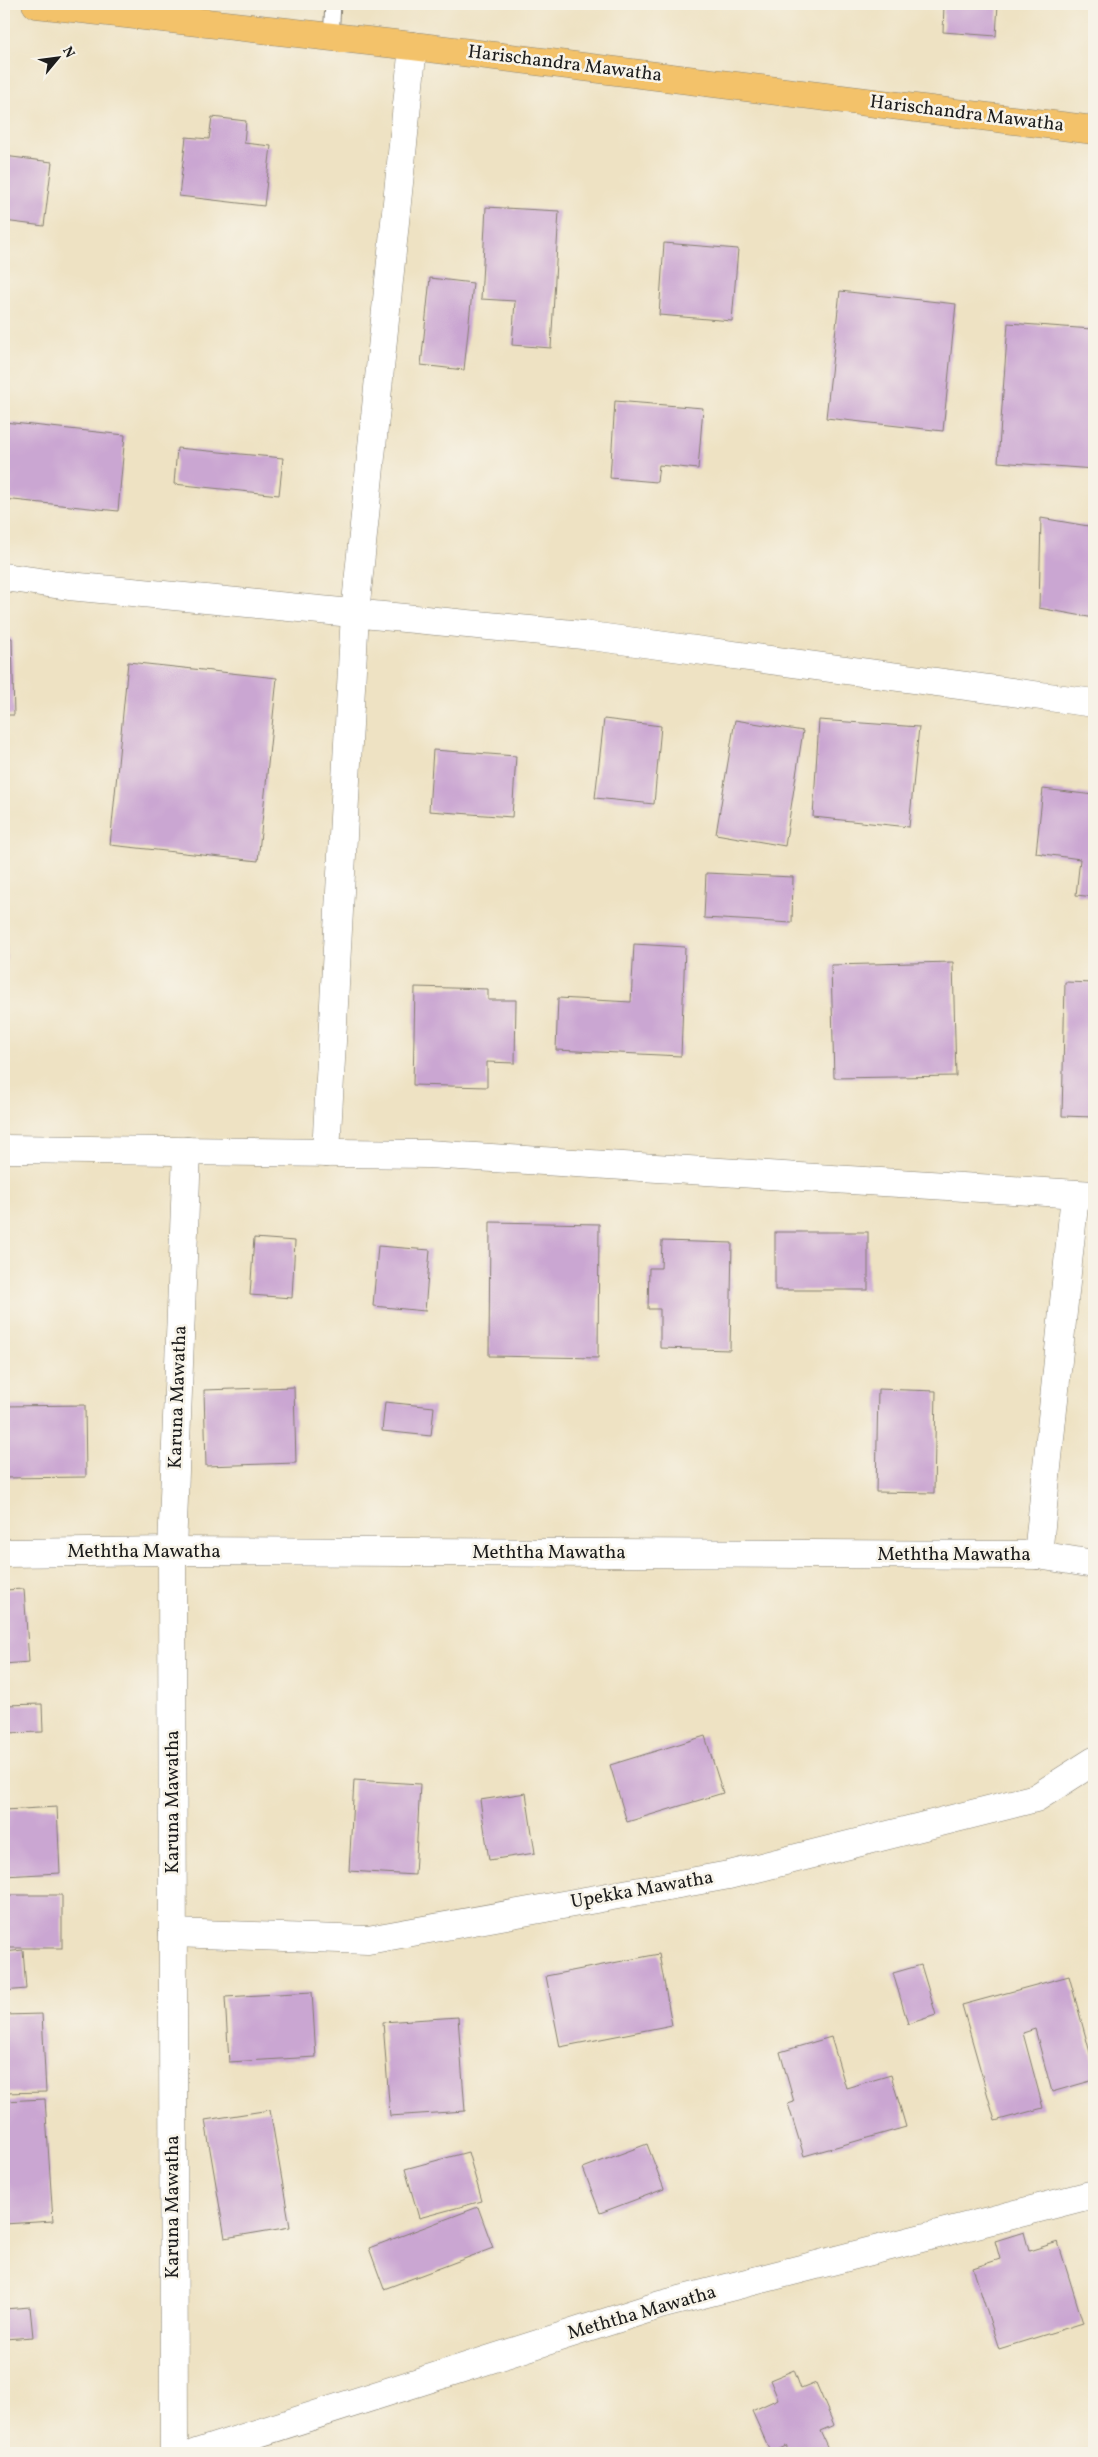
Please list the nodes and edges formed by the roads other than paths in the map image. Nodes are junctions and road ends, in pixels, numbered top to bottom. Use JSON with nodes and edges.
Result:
{"nodes":[{"id":1,"x":36,"y":4,"type":"edge"},
{"id":2,"x":333,"y":4,"type":"edge"},
{"id":3,"x":331,"y":37,"type":"junction"},
{"id":4,"x":413,"y":46,"type":"junction"},
{"id":5,"x":1094,"y":130,"type":"edge"},
{"id":6,"x":4,"y":576,"type":"edge"},
{"id":7,"x":355,"y":613,"type":"junction"},
{"id":8,"x":1094,"y":704,"type":"edge"},
{"id":9,"x":4,"y":1149,"type":"edge"},
{"id":10,"x":187,"y":1151,"type":"junction"},
{"id":11,"x":326,"y":1152,"type":"junction"},
{"id":12,"x":1084,"y":1195,"type":"edge"},
{"id":13,"x":172,"y":1551,"type":"junction"},
{"id":14,"x":4,"y":1553,"type":"edge"},
{"id":15,"x":1038,"y":1555,"type":"junction"},
{"id":16,"x":1094,"y":1564,"type":"edge"},
{"id":17,"x":1094,"y":1760,"type":"edge"},
{"id":18,"x":173,"y":1933,"type":"junction"},
{"id":19,"x":1094,"y":2194,"type":"edge"},
{"id":20,"x":174,"y":2453,"type":"edge"},
{"id":21,"x":196,"y":2453,"type":"edge"}],
"edges":[{"from":1,"to":3,"type":"main road","name":"Harischandra Mawatha"},
{"from":2,"to":3,"type":"lane"},
{"from":3,"to":4,"type":"main road","name":"Harischandra Mawatha"},
{"from":4,"to":5,"type":"main road","name":"Harischandra Mawatha"},
{"from":4,"to":7,"type":"street"},
{"from":6,"to":7,"type":"street"},
{"from":7,"to":8,"type":"street"},
{"from":7,"to":11,"type":"street"},
{"from":9,"to":10,"type":"street"},
{"from":10,"to":11,"type":"street"},
{"from":10,"to":13,"type":"street","name":"Karuna Mawatha"},
{"from":11,"to":12,"type":"street"},
{"from":12,"to":15,"type":"street"},
{"from":13,"to":14,"type":"street","name":"Meththa Mawatha"},
{"from":13,"to":15,"type":"street","name":"Meththa Mawatha"},
{"from":13,"to":18,"type":"street","name":"Karuna Mawatha"},
{"from":15,"to":16,"type":"street","name":"Meththa Mawatha"},
{"from":17,"to":18,"type":"street","name":"Upekka Mawatha"},
{"from":18,"to":20,"type":"street","name":"Karuna Mawatha"},
{"from":19,"to":21,"type":"street","name":"Meththa Mawatha"}]}
